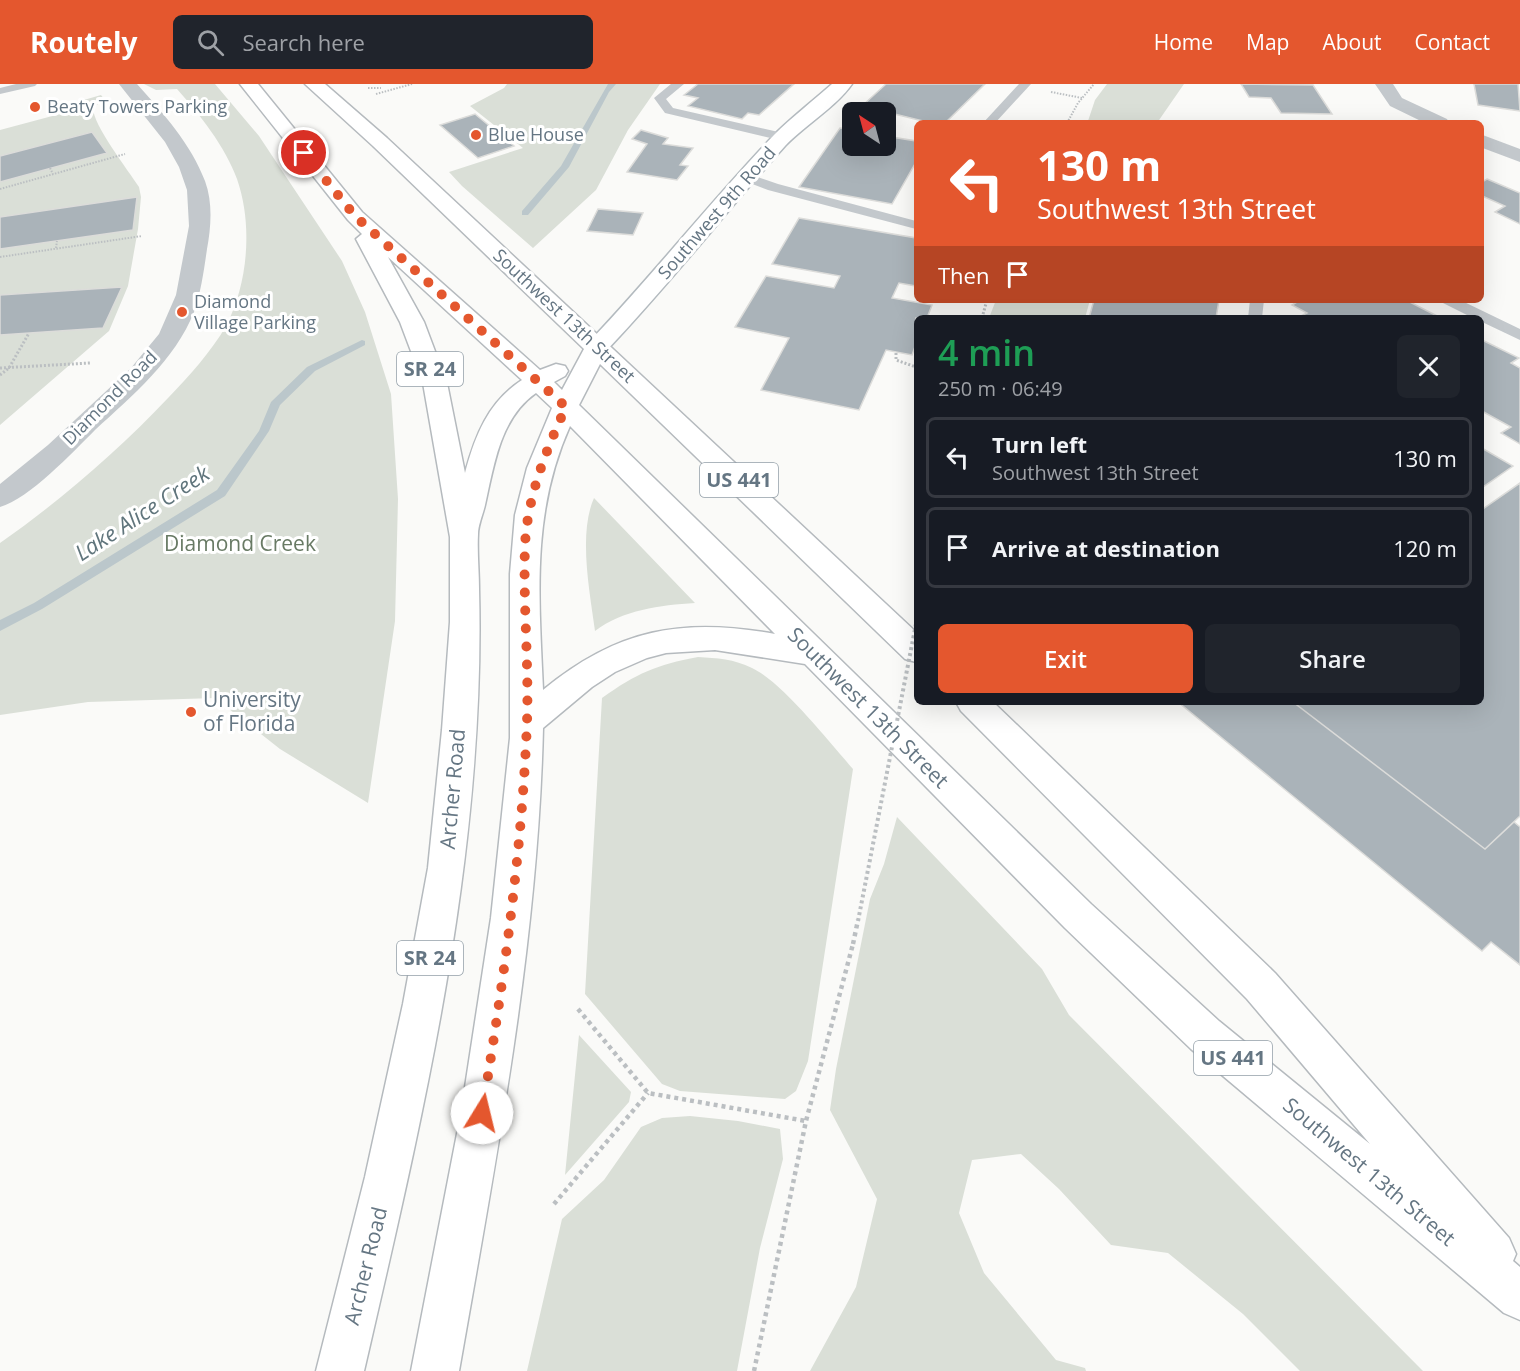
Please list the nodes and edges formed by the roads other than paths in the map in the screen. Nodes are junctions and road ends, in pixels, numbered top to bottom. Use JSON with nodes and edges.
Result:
{"nodes":[{"id":1,"x":31,"y":84,"type":"edge"},
{"id":2,"x":128,"y":84,"type":"edge"},
{"id":3,"x":249,"y":84,"type":"edge"},
{"id":4,"x":314,"y":84,"type":"edge"},
{"id":5,"x":678,"y":84,"type":"edge"},
{"id":6,"x":843,"y":84,"type":"edge"},
{"id":7,"x":1025,"y":84,"type":"edge"},
{"id":8,"x":1384,"y":84,"type":"edge"},
{"id":9,"x":0,"y":92,"type":"edge"},
{"id":10,"x":992,"y":120,"type":"edge"},
{"id":11,"x":1434,"y":120,"type":"edge"},
{"id":12,"x":783,"y":137,"type":"junction"},
{"id":13,"x":1484,"y":142,"type":"edge"},
{"id":14,"x":1520,"y":156,"type":"edge"},
{"id":15,"x":747,"y":177,"type":"junction"},
{"id":16,"x":355,"y":216,"type":"junction"},
{"id":17,"x":914,"y":224,"type":"edge"},
{"id":18,"x":1454,"y":303,"type":"edge"},
{"id":19,"x":1479,"y":315,"type":"edge"},
{"id":20,"x":1484,"y":318,"type":"edge"},
{"id":21,"x":1520,"y":335,"type":"edge"},
{"id":22,"x":597,"y":347,"type":"junction"},
{"id":23,"x":537,"y":381,"type":"junction"},
{"id":24,"x":566,"y":407,"type":"junction"},
{"id":25,"x":0,"y":498,"type":"edge"},
{"id":26,"x":464,"y":537,"type":"junction"},
{"id":27,"x":914,"y":648,"type":"edge"},
{"id":28,"x":814,"y":654,"type":"junction"},
{"id":29,"x":975,"y":705,"type":"edge"},
{"id":30,"x":527,"y":722,"type":"junction"},
{"id":31,"x":1520,"y":1285,"type":"edge"},
{"id":32,"x":1520,"y":1297,"type":"edge"},
{"id":33,"x":340,"y":1371,"type":"edge"},
{"id":34,"x":435,"y":1371,"type":"edge"}],
"edges":[{"from":1,"to":9,"type":"lane"},
{"from":2,"to":25,"type":"street","name":"Diamond Road"},
{"from":3,"to":16,"type":"main road","name":"Southwest 13th Street","number":"US 441"},
{"from":4,"to":22,"type":"main road","name":"Southwest 13th Street","number":"US 441"},
{"from":5,"to":12,"type":"lane"},
{"from":6,"to":12,"type":"main road","name":"Southwest 9th Road"},
{"from":7,"to":10,"type":"lane"},
{"from":8,"to":11,"type":"street"},
{"from":12,"to":15,"type":"main road","name":"Southwest 9th Road"},
{"from":13,"to":14,"type":"street"},
{"from":15,"to":17,"type":"lane"},
{"from":15,"to":22,"type":"main road","name":"Southwest 9th Road"},
{"from":16,"to":23,"type":"main road","name":"Southwest 13th Street","number":"US 441"},
{"from":16,"to":26,"type":"main road","name":"Archer Road","number":"SR 24"},
{"from":18,"to":19,"type":"lane"},
{"from":20,"to":21,"type":"lane"},
{"from":22,"to":23,"type":"main road"},
{"from":22,"to":24,"type":"main road"},
{"from":22,"to":27,"type":"main road","name":"Southwest 13th Street","number":"US 441"},
{"from":23,"to":24,"type":"main road","name":"Southwest 13th Street","number":"US 441"},
{"from":23,"to":26,"type":"main road"},
{"from":24,"to":28,"type":"main road","name":"Southwest 13th Street","number":"US 441"},
{"from":24,"to":30,"type":"main road"},
{"from":26,"to":33,"type":"main road","name":"Archer Road","number":"SR 24"},
{"from":28,"to":30,"type":"main road"},
{"from":28,"to":32,"type":"main road","name":"Southwest 13th Street","number":"US 441"},
{"from":29,"to":31,"type":"main road","name":"Southwest 13th Street","number":"US 441"},
{"from":30,"to":34,"type":"main road"}]}
